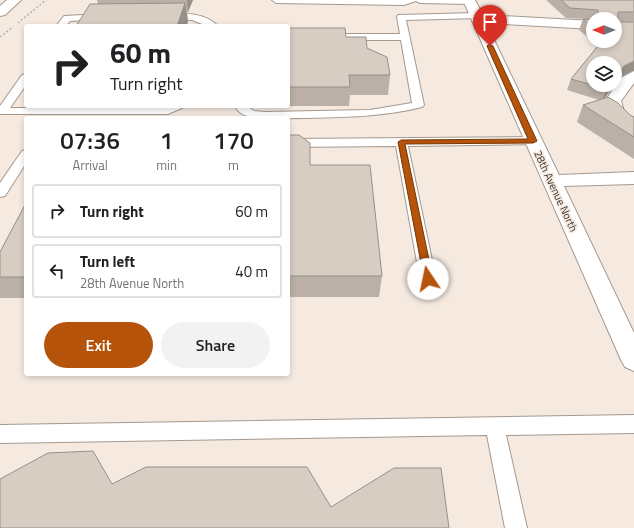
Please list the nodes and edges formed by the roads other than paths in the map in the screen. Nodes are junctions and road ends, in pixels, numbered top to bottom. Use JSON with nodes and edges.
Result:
{"nodes":[{"id":1,"x":15,"y":0,"type":"edge"},
{"id":2,"x":276,"y":0,"type":"edge"},
{"id":3,"x":413,"y":0,"type":"edge"},
{"id":4,"x":420,"y":0,"type":"edge"},
{"id":5,"x":473,"y":9,"type":"edge"},
{"id":6,"x":0,"y":12,"type":"edge"},
{"id":7,"x":160,"y":16,"type":"edge"},
{"id":8,"x":108,"y":17,"type":"edge"},
{"id":9,"x":62,"y":24,"type":"edge"},
{"id":10,"x":210,"y":24,"type":"edge"},
{"id":11,"x":586,"y":25,"type":"edge"},
{"id":12,"x":290,"y":36,"type":"edge"},
{"id":13,"x":405,"y":37,"type":"junction"},
{"id":14,"x":634,"y":76,"type":"edge"},
{"id":15,"x":24,"y":80,"type":"edge"},
{"id":16,"x":173,"y":108,"type":"edge"},
{"id":17,"x":242,"y":108,"type":"edge"},
{"id":18,"x":1,"y":111,"type":"edge"},
{"id":19,"x":634,"y":130,"type":"edge"},
{"id":20,"x":533,"y":141,"type":"junction"},
{"id":21,"x":290,"y":142,"type":"edge"},
{"id":22,"x":401,"y":142,"type":"junction"},
{"id":23,"x":24,"y":157,"type":"edge"},
{"id":24,"x":634,"y":178,"type":"edge"},
{"id":25,"x":552,"y":181,"type":"junction"},
{"id":26,"x":0,"y":193,"type":"edge"},
{"id":27,"x":428,"y":279,"type":"dead end"},
{"id":28,"x":634,"y":360,"type":"edge"},
{"id":29,"x":634,"y":424,"type":"edge"},
{"id":30,"x":495,"y":426,"type":"junction"},
{"id":31,"x":0,"y":434,"type":"edge"},
{"id":32,"x":516,"y":528,"type":"edge"}],
"edges":[{"from":1,"to":6,"type":"street"},
{"from":2,"to":3,"type":"lane"},
{"from":4,"to":5,"type":"lane"},
{"from":5,"to":11,"type":"street"},
{"from":5,"to":13,"type":"lane"},
{"from":5,"to":20,"type":"street","name":"28th Avenue North"},
{"from":7,"to":10,"type":"lane"},
{"from":8,"to":9,"type":"lane"},
{"from":12,"to":13,"type":"lane"},
{"from":13,"to":17,"type":"lane"},
{"from":14,"to":19,"type":"street"},
{"from":15,"to":18,"type":"lane"},
{"from":16,"to":18,"type":"lane"},
{"from":20,"to":22,"type":"lane"},
{"from":20,"to":25,"type":"street","name":"28th Avenue North"},
{"from":21,"to":22,"type":"lane"},
{"from":22,"to":27,"type":"lane"},
{"from":23,"to":26,"type":"lane"},
{"from":24,"to":25,"type":"street"},
{"from":25,"to":28,"type":"street","name":"28th Avenue North"},
{"from":29,"to":30,"type":"lane"},
{"from":30,"to":31,"type":"lane"},
{"from":30,"to":32,"type":"lane"}]}
